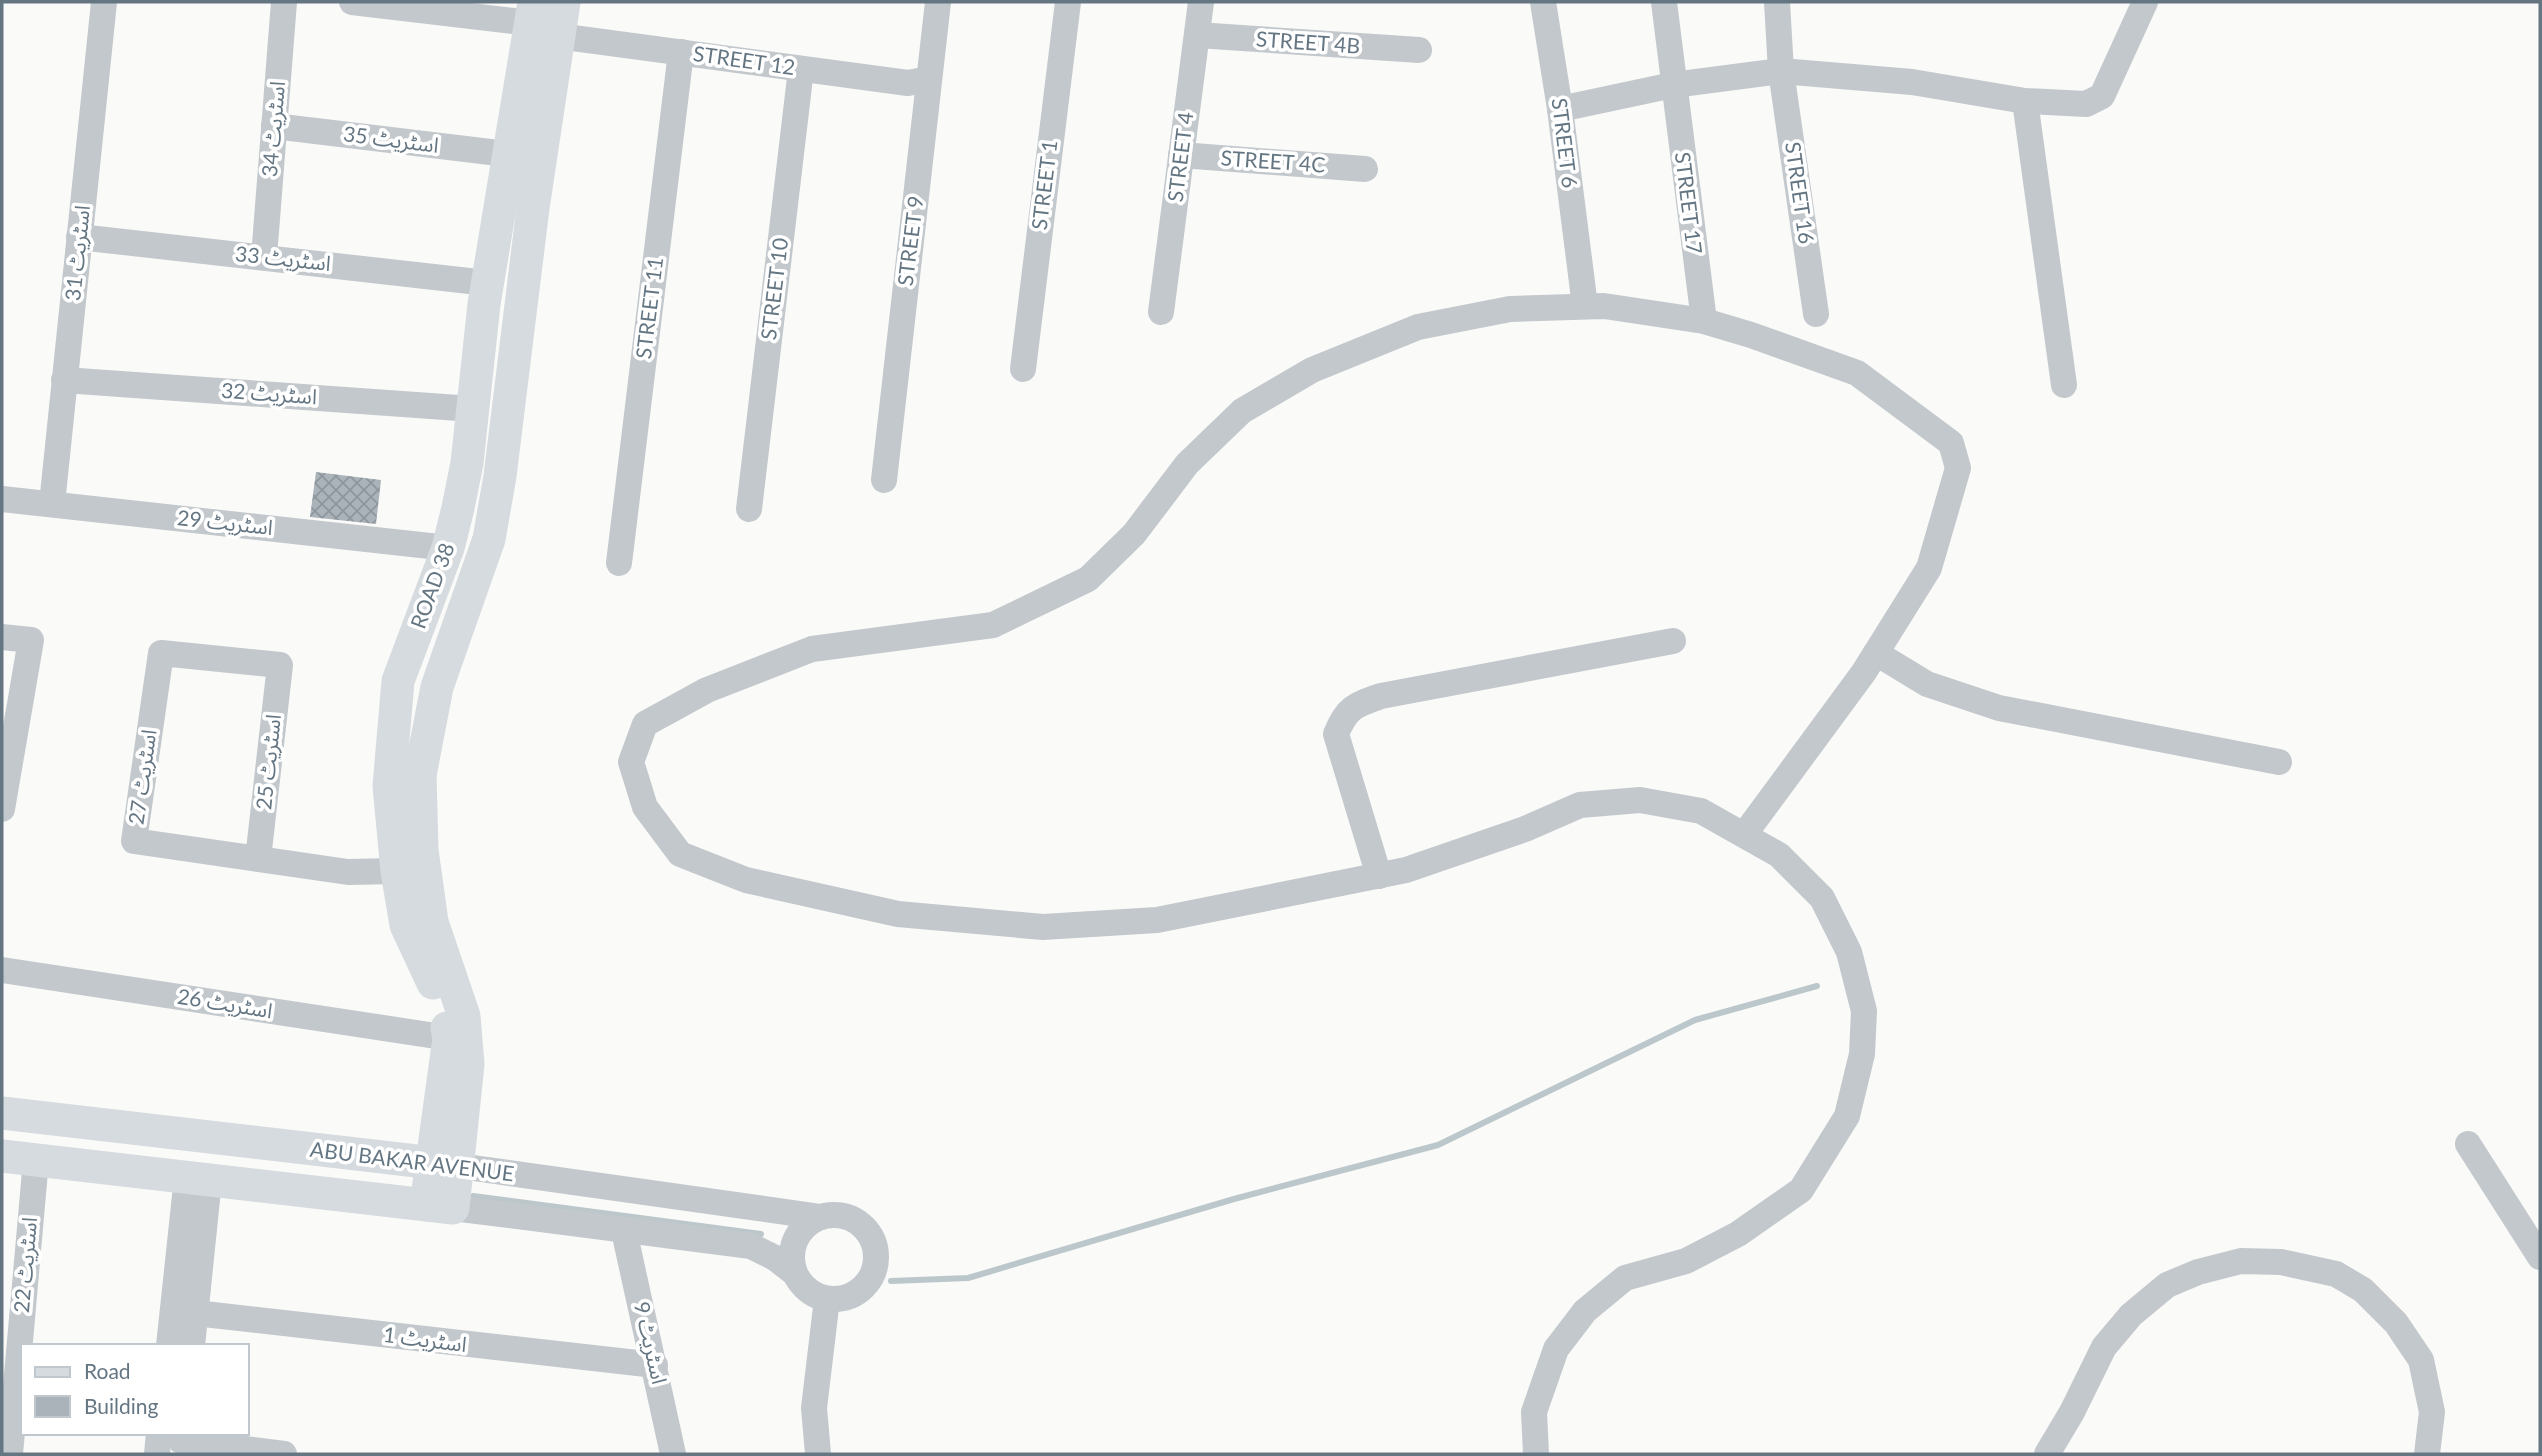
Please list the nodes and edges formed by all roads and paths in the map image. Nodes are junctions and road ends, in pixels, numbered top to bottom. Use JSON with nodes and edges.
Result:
{"nodes":[{"id":1,"x":104,"y":2,"type":"edge"},
{"id":2,"x":284,"y":2,"type":"edge"},
{"id":3,"x":352,"y":2,"type":"edge"},
{"id":4,"x":564,"y":2,"type":"edge"},
{"id":5,"x":938,"y":2,"type":"edge"},
{"id":6,"x":1068,"y":2,"type":"edge"},
{"id":7,"x":1201,"y":2,"type":"edge"},
{"id":8,"x":1543,"y":2,"type":"edge"},
{"id":9,"x":1664,"y":2,"type":"edge"},
{"id":10,"x":1777,"y":2,"type":"edge"},
{"id":11,"x":2146,"y":2,"type":"edge"},
{"id":12,"x":541,"y":20,"type":"edge"},
{"id":13,"x":1197,"y":35,"type":"junction"},
{"id":14,"x":1419,"y":50,"type":"dead end"},
{"id":15,"x":681,"y":52,"type":"junction"},
{"id":16,"x":801,"y":69,"type":"junction"},
{"id":17,"x":1782,"y":71,"type":"junction"},
{"id":18,"x":929,"y":79,"type":"junction"},
{"id":19,"x":1673,"y":85,"type":"junction"},
{"id":20,"x":2025,"y":101,"type":"junction"},
{"id":21,"x":1560,"y":109,"type":"junction"},
{"id":22,"x":274,"y":126,"type":"junction"},
{"id":23,"x":507,"y":154,"type":"junction"},
{"id":24,"x":1181,"y":155,"type":"junction"},
{"id":25,"x":1365,"y":169,"type":"dead end"},
{"id":26,"x":79,"y":237,"type":"junction"},
{"id":27,"x":264,"y":257,"type":"junction"},
{"id":28,"x":487,"y":283,"type":"junction"},
{"id":29,"x":1583,"y":295,"type":"junction"},
{"id":30,"x":1161,"y":312,"type":"dead end"},
{"id":31,"x":1815,"y":314,"type":"dead end"},
{"id":32,"x":1704,"y":321,"type":"junction"},
{"id":33,"x":1023,"y":369,"type":"dead end"},
{"id":34,"x":64,"y":380,"type":"junction"},
{"id":35,"x":2064,"y":384,"type":"dead end"},
{"id":36,"x":473,"y":409,"type":"junction"},
{"id":37,"x":884,"y":480,"type":"dead end"},
{"id":38,"x":2,"y":499,"type":"edge"},
{"id":39,"x":52,"y":504,"type":"junction"},
{"id":40,"x":749,"y":509,"type":"dead end"},
{"id":41,"x":448,"y":548,"type":"junction"},
{"id":42,"x":620,"y":563,"type":"dead end"},
{"id":43,"x":2,"y":637,"type":"edge"},
{"id":44,"x":1673,"y":641,"type":"dead end"},
{"id":45,"x":1876,"y":653,"type":"junction"},
{"id":46,"x":280,"y":665,"type":"joint"},
{"id":47,"x":2279,"y":762,"type":"dead end"},
{"id":48,"x":2,"y":809,"type":"edge"},
{"id":49,"x":1744,"y":835,"type":"junction"},
{"id":50,"x":258,"y":859,"type":"junction"},
{"id":51,"x":397,"y":871,"type":"junction"},
{"id":52,"x":1379,"y":876,"type":"junction"},
{"id":53,"x":2,"y":970,"type":"edge"},
{"id":54,"x":449,"y":1038,"type":"junction"},
{"id":55,"x":2,"y":1112,"type":"edge"},
{"id":56,"x":2468,"y":1144,"type":"dead end"},
{"id":57,"x":2,"y":1156,"type":"edge"},
{"id":58,"x":36,"y":1160,"type":"junction"},
{"id":59,"x":445,"y":1165,"type":"junction"},
{"id":60,"x":198,"y":1179,"type":"junction"},
{"id":61,"x":440,"y":1207,"type":"junction"},
{"id":62,"x":821,"y":1217,"type":"junction"},
{"id":63,"x":624,"y":1231,"type":"junction"},
{"id":64,"x":2540,"y":1257,"type":"edge"},
{"id":65,"x":793,"y":1272,"type":"junction"},
{"id":66,"x":827,"y":1299,"type":"junction"},
{"id":67,"x":195,"y":1313,"type":"junction"},
{"id":68,"x":169,"y":1344,"type":"edge"},
{"id":69,"x":192,"y":1344,"type":"edge"},
{"id":70,"x":655,"y":1365,"type":"junction"},
{"id":71,"x":176,"y":1440,"type":"edge"},
{"id":72,"x":10,"y":1454,"type":"edge"},
{"id":73,"x":157,"y":1454,"type":"edge"},
{"id":74,"x":284,"y":1454,"type":"edge"},
{"id":75,"x":673,"y":1454,"type":"edge"},
{"id":76,"x":818,"y":1454,"type":"edge"},
{"id":77,"x":1536,"y":1454,"type":"edge"},
{"id":78,"x":2047,"y":1454,"type":"edge"},
{"id":79,"x":2427,"y":1454,"type":"edge"}],
"edges":[{"from":1,"to":26,"type":"street","name":"اسٹریٹ 31"},
{"from":2,"to":22,"type":"street","name":"اسٹریٹ 34"},
{"from":3,"to":12,"type":"street","name":"STREET 12"},
{"from":4,"to":12,"type":"main road","name":"ROAD 38"},
{"from":5,"to":18,"type":"street","name":"STREET 9"},
{"from":6,"to":33,"type":"street","name":"STREET 1"},
{"from":7,"to":13,"type":"street","name":"STREET 4"},
{"from":8,"to":21,"type":"street","name":"STREET 6"},
{"from":9,"to":19,"type":"street","name":"STREET 17"},
{"from":10,"to":17,"type":"street","name":"STREET 16"},
{"from":11,"to":20,"type":"street"},
{"from":12,"to":15,"type":"street","name":"STREET 12"},
{"from":12,"to":23,"type":"main road","name":"ROAD 38"},
{"from":12,"to":59,"type":"main road","name":"ROAD 38"},
{"from":13,"to":14,"type":"street","name":"STREET 4B"},
{"from":13,"to":24,"type":"street","name":"STREET 4"},
{"from":15,"to":16,"type":"street","name":"STREET 12"},
{"from":15,"to":42,"type":"street","name":"STREET 11"},
{"from":16,"to":18,"type":"street","name":"STREET 12"},
{"from":16,"to":40,"type":"street","name":"STREET 10"},
{"from":17,"to":19,"type":"street"},
{"from":17,"to":20,"type":"street"},
{"from":17,"to":31,"type":"street","name":"STREET 16"},
{"from":18,"to":37,"type":"street","name":"STREET 9"},
{"from":19,"to":21,"type":"street"},
{"from":19,"to":32,"type":"street","name":"STREET 17"},
{"from":20,"to":35,"type":"street"},
{"from":21,"to":29,"type":"street","name":"STREET 6"},
{"from":22,"to":23,"type":"street","name":"اسٹریٹ 35"},
{"from":22,"to":27,"type":"street","name":"اسٹریٹ 34"},
{"from":23,"to":28,"type":"main road","name":"ROAD 38"},
{"from":24,"to":25,"type":"street","name":"STREET 4C"},
{"from":24,"to":30,"type":"street","name":"STREET 4"},
{"from":26,"to":27,"type":"street","name":"اسٹریٹ 33"},
{"from":26,"to":34,"type":"street","name":"اسٹریٹ 31"},
{"from":27,"to":28,"type":"street","name":"اسٹریٹ 33"},
{"from":28,"to":36,"type":"main road","name":"ROAD 38"},
{"from":29,"to":32,"type":"street"},
{"from":29,"to":52,"type":"street"},
{"from":32,"to":45,"type":"street"},
{"from":34,"to":36,"type":"street","name":"اسٹریٹ 32"},
{"from":34,"to":39,"type":"street","name":"اسٹریٹ 31"},
{"from":36,"to":41,"type":"main road","name":"ROAD 38"},
{"from":38,"to":39,"type":"street","name":"اسٹریٹ 29"},
{"from":39,"to":41,"type":"street","name":"اسٹریٹ 29"},
{"from":41,"to":51,"type":"main road","name":"ROAD 38"},
{"from":43,"to":48,"type":"street"},
{"from":44,"to":52,"type":"street"},
{"from":45,"to":47,"type":"street"},
{"from":45,"to":49,"type":"street"},
{"from":46,"to":50,"type":"street","name":"اسٹریٹ 25"},
{"from":46,"to":50,"type":"street","name":"اسٹریٹ 27"},
{"from":49,"to":52,"type":"street"},
{"from":49,"to":77,"type":"street"},
{"from":50,"to":51,"type":"street","name":"اسٹریٹ 27"},
{"from":51,"to":54,"type":"main road","name":"ROAD 38"},
{"from":53,"to":54,"type":"street","name":"اسٹریٹ 26"},
{"from":54,"to":59,"type":"main road","name":"ROAD 38"},
{"from":55,"to":59,"type":"main road","name":"ABU BAKAR AVENUE"},
{"from":56,"to":64,"type":"street"},
{"from":57,"to":58,"type":"main road","name":"ABU BAKAR AVENUE"},
{"from":58,"to":60,"type":"main road","name":"ABU BAKAR AVENUE"},
{"from":58,"to":72,"type":"street","name":"اسٹریٹ 22"},
{"from":59,"to":61,"type":"main road"},
{"from":59,"to":62,"type":"street","name":"ABU BAKAR AVENUE"},
{"from":60,"to":61,"type":"main road","name":"ABU BAKAR AVENUE"},
{"from":60,"to":67,"type":"street"},
{"from":60,"to":68,"type":"street"},
{"from":61,"to":63,"type":"street","name":"ABU BAKAR AVENUE"},
{"from":62,"to":65,"type":"street"},
{"from":62,"to":66,"type":"street"},
{"from":63,"to":65,"type":"street","name":"ABU BAKAR AVENUE"},
{"from":63,"to":70,"type":"street","name":"اسٹریٹ 9"},
{"from":65,"to":66,"type":"street"},
{"from":66,"to":76,"type":"street"},
{"from":67,"to":69,"type":"street"},
{"from":67,"to":70,"type":"street","name":"اسٹریٹ 1"},
{"from":70,"to":75,"type":"street","name":"اسٹریٹ 9"},
{"from":71,"to":73,"type":"street"},
{"from":71,"to":74,"type":"street"},
{"from":78,"to":79,"type":"street"}]}
